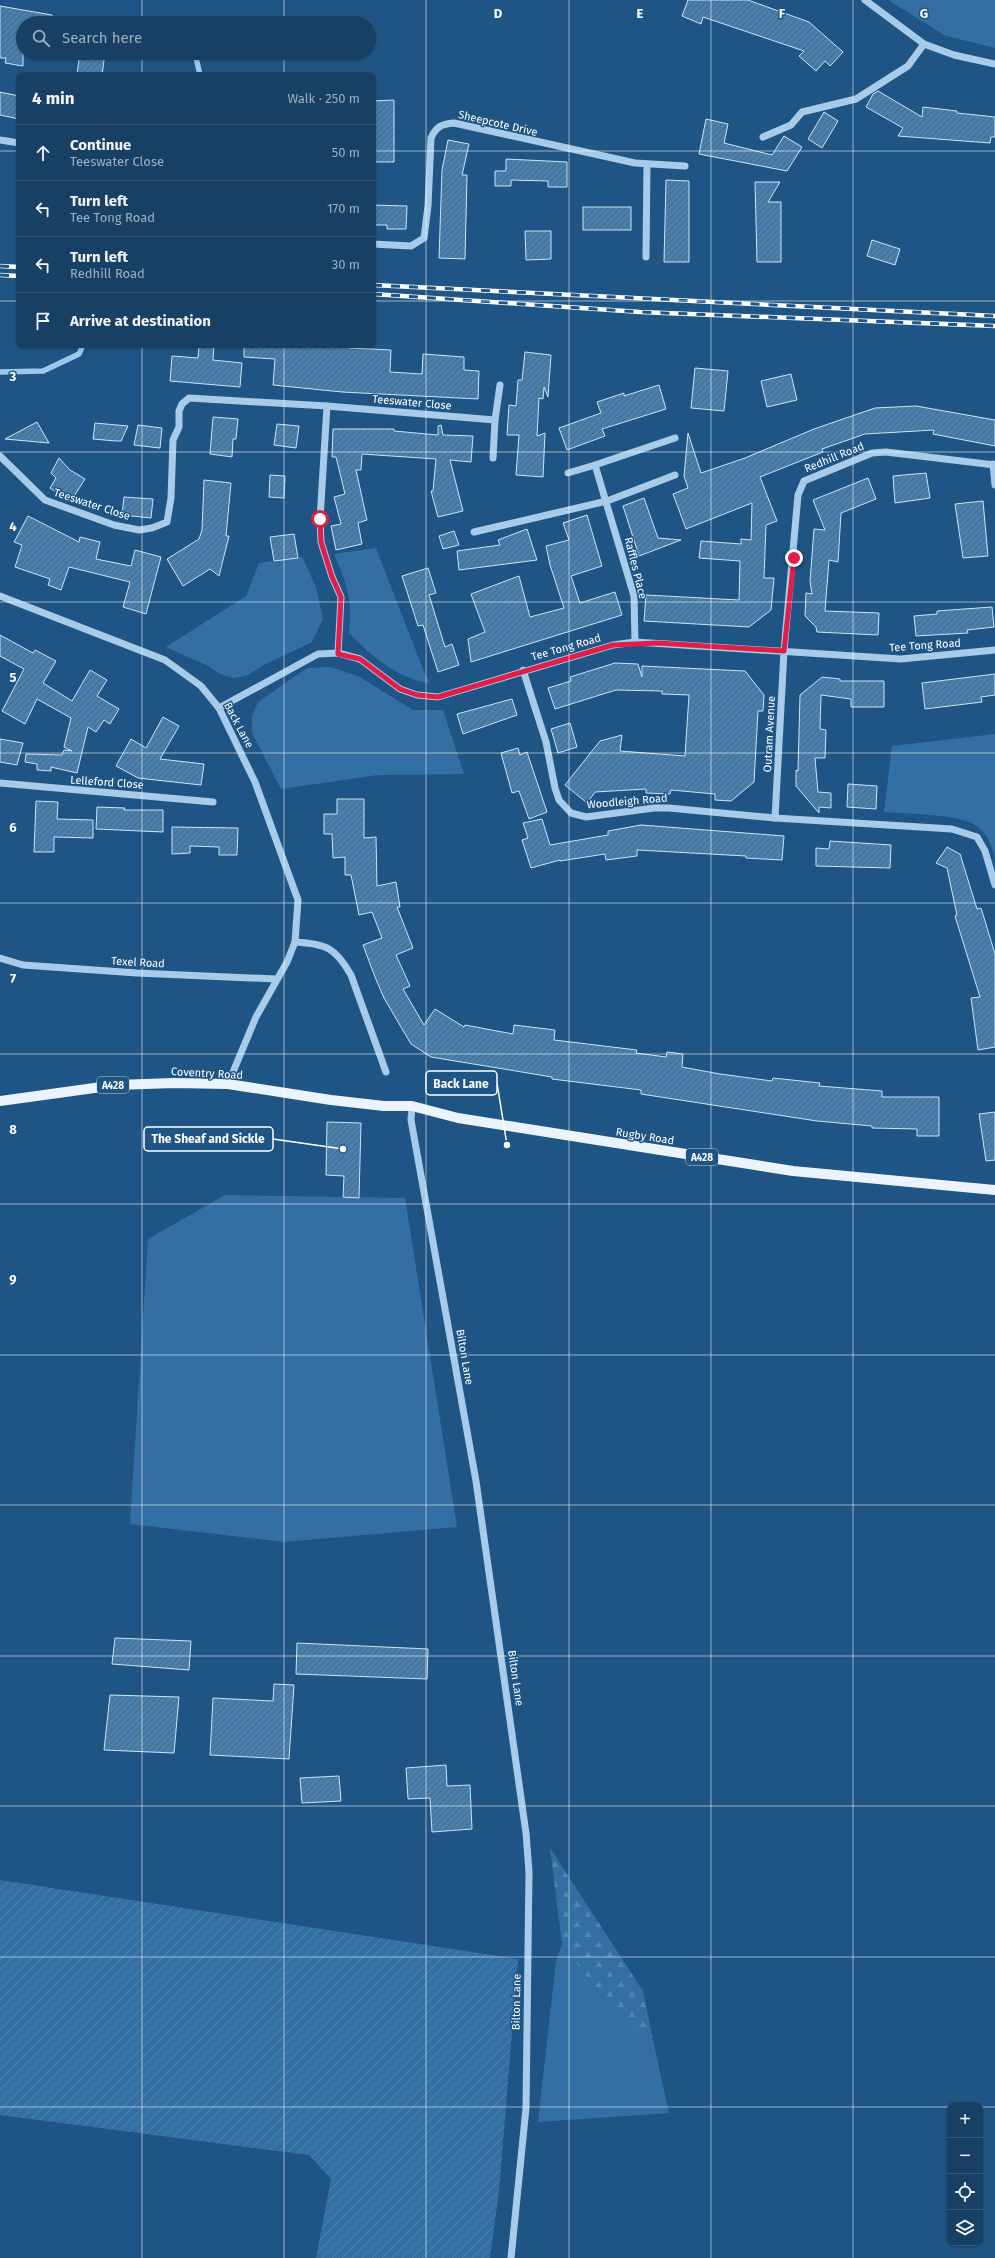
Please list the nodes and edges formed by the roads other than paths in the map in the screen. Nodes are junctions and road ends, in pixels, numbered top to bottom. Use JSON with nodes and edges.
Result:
{"nodes":[{"id":1,"x":865,"y":0,"type":"edge"},
{"id":2,"x":924,"y":44,"type":"junction"},
{"id":3,"x":995,"y":64,"type":"edge"},
{"id":4,"x":763,"y":136,"type":"dead end"},
{"id":5,"x":0,"y":140,"type":"edge"},
{"id":6,"x":16,"y":142,"type":"edge"},
{"id":7,"x":647,"y":164,"type":"junction"},
{"id":8,"x":685,"y":166,"type":"dead end"},
{"id":9,"x":376,"y":244,"type":"edge"},
{"id":10,"x":646,"y":257,"type":"dead end"},
{"id":11,"x":500,"y":386,"type":"dead end"},
{"id":12,"x":327,"y":406,"type":"junction"},
{"id":13,"x":495,"y":420,"type":"junction"},
{"id":14,"x":675,"y":438,"type":"dead end"},
{"id":15,"x":0,"y":456,"type":"edge"},
{"id":16,"x":493,"y":458,"type":"dead end"},
{"id":17,"x":595,"y":465,"type":"junction"},
{"id":18,"x":994,"y":465,"type":"edge"},
{"id":19,"x":568,"y":473,"type":"dead end"},
{"id":20,"x":675,"y":475,"type":"dead end"},
{"id":21,"x":995,"y":485,"type":"edge"},
{"id":22,"x":607,"y":501,"type":"junction"},
{"id":23,"x":474,"y":532,"type":"dead end"},
{"id":24,"x":0,"y":596,"type":"edge"},
{"id":25,"x":635,"y":642,"type":"junction"},
{"id":26,"x":995,"y":650,"type":"edge"},
{"id":27,"x":784,"y":651,"type":"junction"},
{"id":28,"x":338,"y":654,"type":"junction"},
{"id":29,"x":523,"y":670,"type":"junction"},
{"id":30,"x":219,"y":708,"type":"junction"},
{"id":31,"x":0,"y":783,"type":"edge"},
{"id":32,"x":213,"y":802,"type":"dead end"},
{"id":33,"x":775,"y":818,"type":"junction"},
{"id":34,"x":995,"y":885,"type":"edge"},
{"id":35,"x":295,"y":942,"type":"junction"},
{"id":36,"x":0,"y":958,"type":"edge"},
{"id":37,"x":276,"y":979,"type":"junction"},
{"id":38,"x":386,"y":1072,"type":"dead end"},
{"id":39,"x":228,"y":1084,"type":"junction"},
{"id":40,"x":0,"y":1101,"type":"edge"},
{"id":41,"x":412,"y":1106,"type":"junction"},
{"id":42,"x":995,"y":1190,"type":"edge"},
{"id":43,"x":511,"y":2258,"type":"edge"}],
"edges":[{"from":1,"to":2,"type":"street"},
{"from":2,"to":3,"type":"street"},
{"from":2,"to":4,"type":"street"},
{"from":5,"to":6,"type":"street"},
{"from":7,"to":8,"type":"street","name":"Sheepcote Drive"},
{"from":7,"to":9,"type":"street","name":"Sheepcote Drive"},
{"from":7,"to":10,"type":"street"},
{"from":11,"to":13,"type":"street"},
{"from":12,"to":13,"type":"street","name":"Teeswater Close"},
{"from":12,"to":15,"type":"street","name":"Teeswater Close"},
{"from":12,"to":28,"type":"street"},
{"from":13,"to":16,"type":"street"},
{"from":14,"to":17,"type":"street"},
{"from":17,"to":19,"type":"street"},
{"from":17,"to":22,"type":"street","name":"Raffles Place"},
{"from":18,"to":21,"type":"street"},
{"from":18,"to":27,"type":"street","name":"Redhill Road"},
{"from":20,"to":22,"type":"street"},
{"from":22,"to":23,"type":"street"},
{"from":22,"to":25,"type":"street","name":"Raffles Place"},
{"from":24,"to":30,"type":"street","name":"Back Lane"},
{"from":25,"to":27,"type":"street","name":"Tee Tong Road"},
{"from":25,"to":29,"type":"street","name":"Tee Tong Road"},
{"from":26,"to":27,"type":"street","name":"Tee Tong Road"},
{"from":27,"to":33,"type":"street","name":"Outram Avenue"},
{"from":28,"to":29,"type":"street","name":"Tee Tong Road"},
{"from":28,"to":30,"type":"street","name":"Tee Tong Road"},
{"from":29,"to":33,"type":"street","name":"Woodleigh Road"},
{"from":30,"to":35,"type":"street","name":"Back Lane"},
{"from":31,"to":32,"type":"street","name":"Lelleford Close"},
{"from":33,"to":34,"type":"street","name":"Woodleigh Road"},
{"from":35,"to":37,"type":"street","name":"Back Lane"},
{"from":35,"to":38,"type":"street"},
{"from":36,"to":37,"type":"street","name":"Texel Road"},
{"from":37,"to":39,"type":"street","name":"Back Lane"},
{"from":39,"to":40,"type":"main road","name":"Coventry Road","number":"A428"},
{"from":39,"to":41,"type":"main road","name":"Coventry Road","number":"A428"},
{"from":41,"to":42,"type":"main road","name":"Rugby Road","number":"A428"},
{"from":41,"to":43,"type":"street","name":"Bilton Lane"}]}
